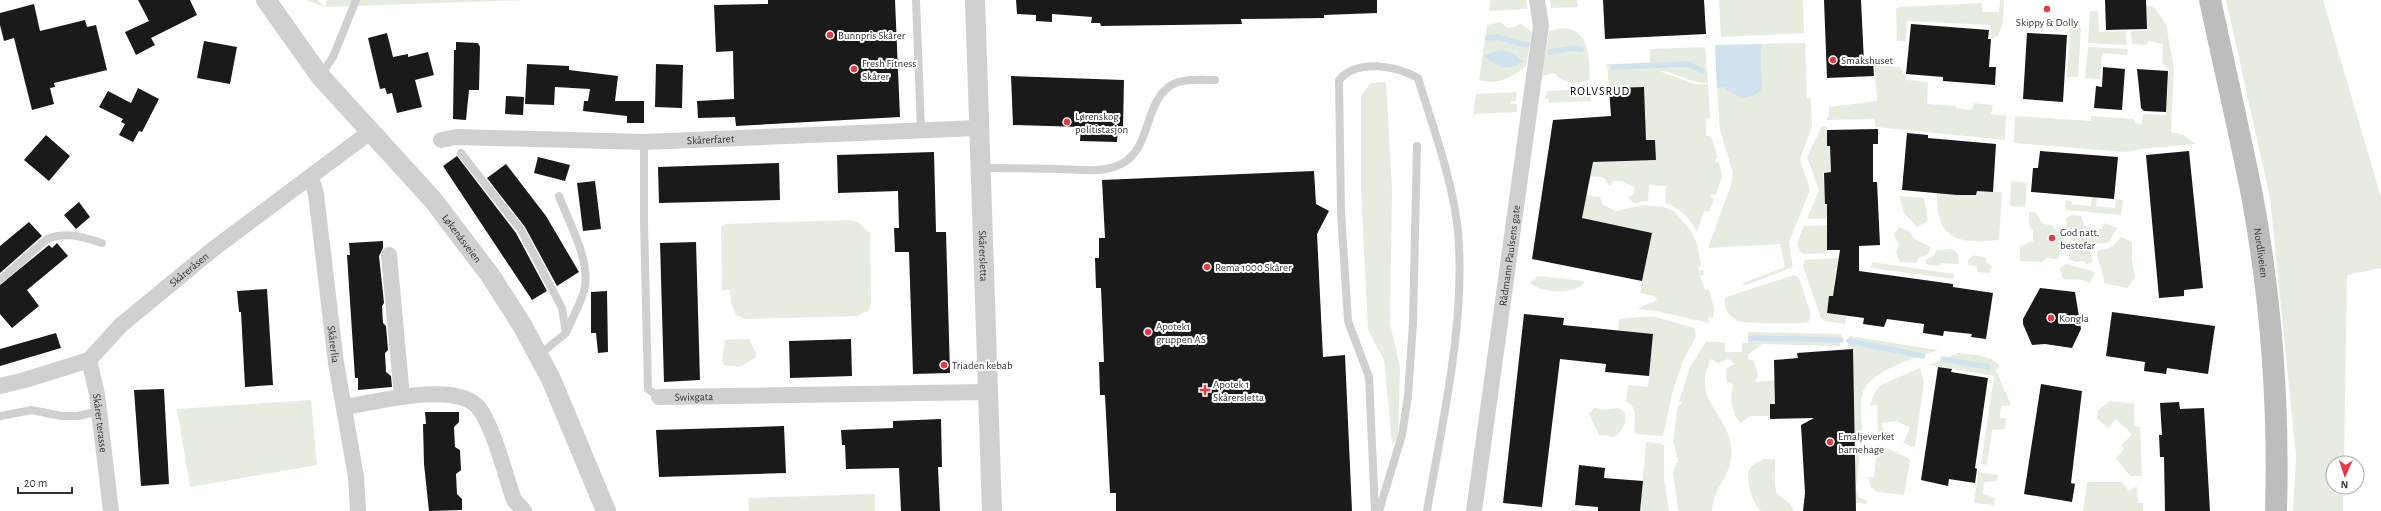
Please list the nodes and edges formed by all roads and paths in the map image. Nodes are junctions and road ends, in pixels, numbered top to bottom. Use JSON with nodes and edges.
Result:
{"nodes":[{"id":1,"x":266,"y":0,"type":"edge"},
{"id":2,"x":356,"y":0,"type":"edge"},
{"id":3,"x":916,"y":0,"type":"edge"},
{"id":4,"x":975,"y":0,"type":"edge"},
{"id":5,"x":1537,"y":0,"type":"edge"},
{"id":6,"x":2210,"y":0,"type":"edge"},
{"id":7,"x":320,"y":76,"type":"junction"},
{"id":8,"x":1215,"y":80,"type":"dead end"},
{"id":9,"x":979,"y":128,"type":"junction"},
{"id":10,"x":920,"y":130,"type":"junction"},
{"id":11,"x":370,"y":132,"type":"junction"},
{"id":12,"x":441,"y":140,"type":"dead end"},
{"id":13,"x":644,"y":142,"type":"junction"},
{"id":14,"x":1416,"y":146,"type":"dead end"},
{"id":15,"x":461,"y":153,"type":"dead end"},
{"id":16,"x":981,"y":168,"type":"junction"},
{"id":17,"x":312,"y":177,"type":"junction"},
{"id":18,"x":559,"y":196,"type":"dead end"},
{"id":19,"x":102,"y":243,"type":"dead end"},
{"id":20,"x":389,"y":255,"type":"dead end"},
{"id":21,"x":0,"y":280,"type":"edge"},
{"id":22,"x":566,"y":333,"type":"junction"},
{"id":23,"x":539,"y":355,"type":"junction"},
{"id":24,"x":89,"y":360,"type":"junction"},
{"id":25,"x":0,"y":386,"type":"edge"},
{"id":26,"x":988,"y":392,"type":"junction"},
{"id":27,"x":402,"y":397,"type":"junction"},
{"id":28,"x":659,"y":397,"type":"joint"},
{"id":29,"x":345,"y":407,"type":"junction"},
{"id":30,"x":99,"y":411,"type":"junction"},
{"id":31,"x":0,"y":416,"type":"edge"},
{"id":32,"x":111,"y":511,"type":"edge"},
{"id":33,"x":358,"y":511,"type":"edge"},
{"id":34,"x":524,"y":511,"type":"edge"},
{"id":35,"x":606,"y":511,"type":"edge"},
{"id":36,"x":992,"y":511,"type":"edge"},
{"id":37,"x":1375,"y":511,"type":"edge"},
{"id":38,"x":1379,"y":511,"type":"edge"},
{"id":39,"x":1427,"y":511,"type":"edge"},
{"id":40,"x":1474,"y":511,"type":"edge"},
{"id":41,"x":2276,"y":511,"type":"edge"}],
"edges":[{"from":1,"to":7,"type":"street","name":"Løkenåsveien"},
{"from":2,"to":7,"type":"lane"},
{"from":3,"to":10,"type":"lane"},
{"from":4,"to":9,"type":"street","name":"Skårersletta"},
{"from":5,"to":40,"type":"street","name":"Rådmann Paulsens gate"},
{"from":6,"to":41,"type":"main road","name":"Nordliveien"},
{"from":7,"to":11,"type":"street","name":"Løkenåsveien"},
{"from":8,"to":16,"type":"lane"},
{"from":9,"to":10,"type":"street","name":"Skårerfaret"},
{"from":9,"to":16,"type":"street","name":"Skårersletta"},
{"from":10,"to":13,"type":"street","name":"Skårerfaret"},
{"from":11,"to":17,"type":"street","name":"Skåreråsen"},
{"from":11,"to":23,"type":"street","name":"Løkenåsveien"},
{"from":12,"to":13,"type":"street","name":"Skårerfaret"},
{"from":13,"to":28,"type":"lane","name":"Swixgata"},
{"from":14,"to":38,"type":"lane"},
{"from":15,"to":22,"type":"lane"},
{"from":16,"to":26,"type":"street","name":"Skårersletta"},
{"from":17,"to":24,"type":"street","name":"Skåreråsen"},
{"from":17,"to":29,"type":"street","name":"Skårerlia"},
{"from":18,"to":22,"type":"lane"},
{"from":19,"to":21,"type":"lane"},
{"from":20,"to":27,"type":"street"},
{"from":22,"to":23,"type":"lane"},
{"from":23,"to":35,"type":"street","name":"Løkenåsveien"},
{"from":24,"to":25,"type":"street"},
{"from":24,"to":30,"type":"street","name":"Skårer terasse"},
{"from":26,"to":28,"type":"street","name":"Swixgata"},
{"from":26,"to":36,"type":"street","name":"Skårersletta"},
{"from":27,"to":29,"type":"street"},
{"from":27,"to":34,"type":"street"},
{"from":29,"to":33,"type":"street","name":"Skårerlia"},
{"from":30,"to":31,"type":"lane"},
{"from":30,"to":32,"type":"street","name":"Skårer terasse"},
{"from":37,"to":39,"type":"lane"}]}
